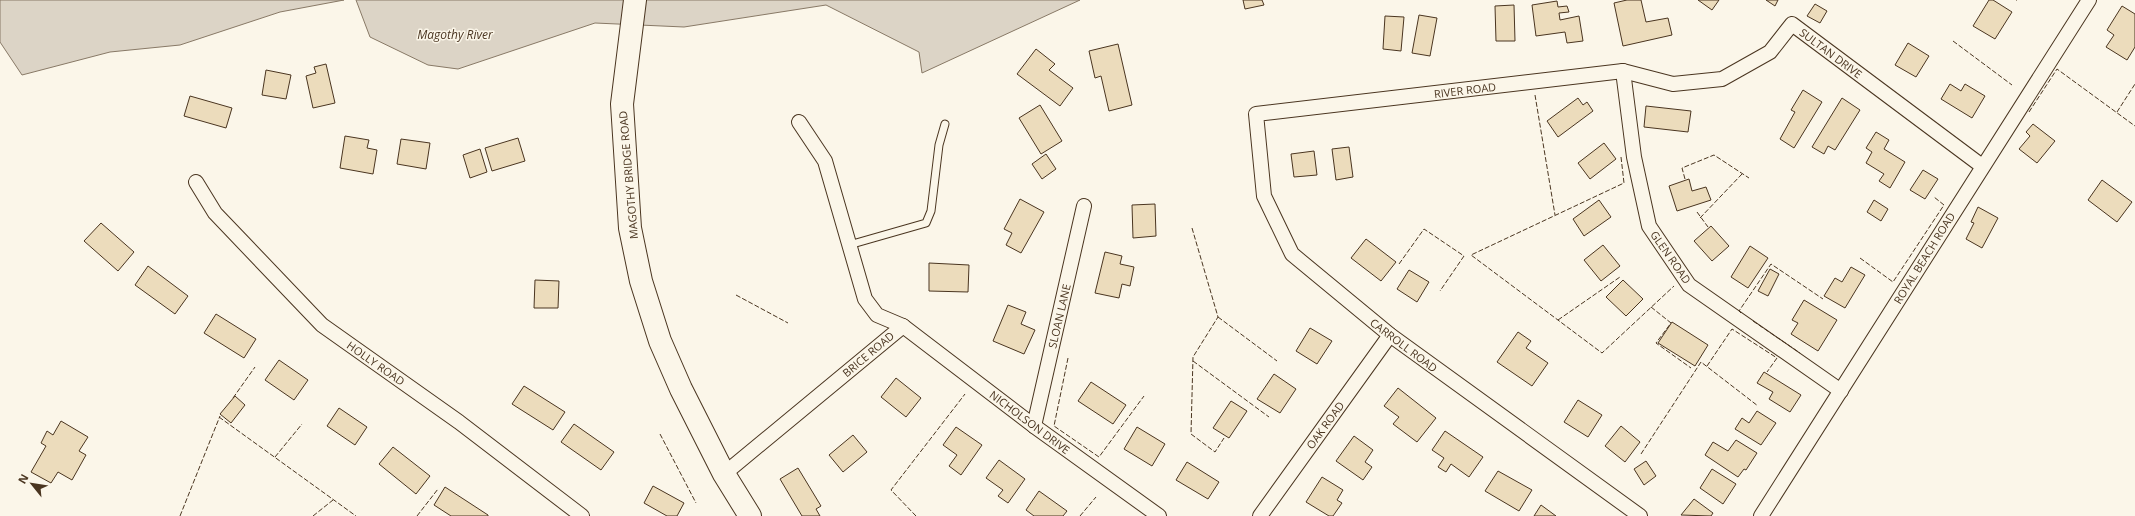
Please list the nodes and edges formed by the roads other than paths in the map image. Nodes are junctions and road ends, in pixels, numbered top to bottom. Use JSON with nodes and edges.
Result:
{"nodes":[{"id":1,"x":635,"y":0,"type":"edge"},
{"id":2,"x":2089,"y":0,"type":"edge"},
{"id":3,"x":1623,"y":72,"type":"junction"},
{"id":4,"x":1673,"y":84,"type":"joint"},
{"id":5,"x":1256,"y":114,"type":"joint"},
{"id":6,"x":799,"y":122,"type":"dead end"},
{"id":7,"x":945,"y":124,"type":"dead end"},
{"id":8,"x":1982,"y":166,"type":"junction"},
{"id":9,"x":196,"y":182,"type":"dead end"},
{"id":10,"x":1084,"y":206,"type":"dead end"},
{"id":11,"x":849,"y":245,"type":"junction"},
{"id":12,"x":903,"y":326,"type":"junction"},
{"id":13,"x":1390,"y":335,"type":"junction"},
{"id":14,"x":1841,"y":390,"type":"junction"},
{"id":15,"x":1034,"y":426,"type":"junction"},
{"id":16,"x":724,"y":474,"type":"junction"},
{"id":17,"x":582,"y":516,"type":"edge"},
{"id":18,"x":750,"y":516,"type":"edge"},
{"id":19,"x":1159,"y":516,"type":"edge"},
{"id":20,"x":1260,"y":516,"type":"edge"},
{"id":21,"x":1640,"y":516,"type":"edge"},
{"id":22,"x":1761,"y":516,"type":"edge"}],
"edges":[{"from":1,"to":16,"type":"main road","name":"MAGOTHY BRIDGE ROAD"},
{"from":2,"to":8,"type":"street","name":"ROYAL BEACH ROAD"},
{"from":3,"to":4,"type":"street","name":"RIVER ROAD"},
{"from":3,"to":5,"type":"street","name":"RIVER ROAD"},
{"from":3,"to":14,"type":"street","name":"GLEN ROAD"},
{"from":4,"to":8,"type":"street","name":"SULTAN DRIVE"},
{"from":5,"to":13,"type":"street","name":"CARROLL ROAD"},
{"from":6,"to":11,"type":"street","name":"BRICE ROAD"},
{"from":7,"to":11,"type":"lane"},
{"from":8,"to":14,"type":"street","name":"ROYAL BEACH ROAD"},
{"from":9,"to":17,"type":"street","name":"HOLLY ROAD"},
{"from":10,"to":15,"type":"street","name":"SLOAN LANE"},
{"from":11,"to":12,"type":"street","name":"BRICE ROAD"},
{"from":12,"to":15,"type":"street","name":"NICHOLSON DRIVE"},
{"from":12,"to":16,"type":"street","name":"BRICE ROAD"},
{"from":13,"to":20,"type":"street","name":"OAK ROAD"},
{"from":13,"to":21,"type":"street","name":"CARROLL ROAD"},
{"from":14,"to":22,"type":"street","name":"ROYAL BEACH ROAD"},
{"from":15,"to":19,"type":"street","name":"NICHOLSON DRIVE"},
{"from":16,"to":18,"type":"main road","name":"MAGOTHY BRIDGE ROAD"}]}
